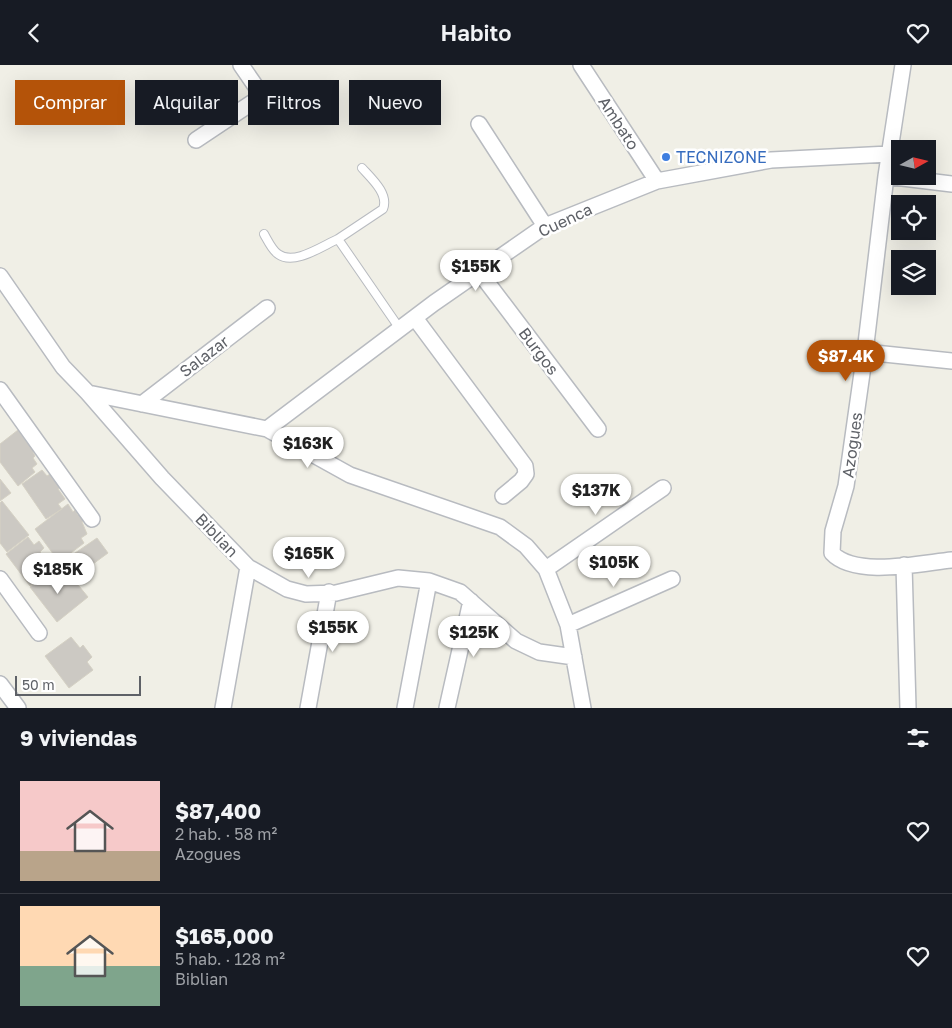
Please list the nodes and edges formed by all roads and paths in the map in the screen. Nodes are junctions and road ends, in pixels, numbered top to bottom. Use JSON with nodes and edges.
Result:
{"nodes":[{"id":1,"x":241,"y":65,"type":"edge"},
{"id":2,"x":581,"y":65,"type":"edge"},
{"id":3,"x":903,"y":65,"type":"edge"},
{"id":4,"x":251,"y":80,"type":"edge"},
{"id":5,"x":248,"y":105,"type":"edge"},
{"id":6,"x":478,"y":124,"type":"dead end"},
{"id":7,"x":196,"y":140,"type":"dead end"},
{"id":8,"x":890,"y":154,"type":"junction"},
{"id":9,"x":362,"y":168,"type":"dead end"},
{"id":10,"x":886,"y":176,"type":"junction"},
{"id":11,"x":657,"y":181,"type":"junction"},
{"id":12,"x":952,"y":184,"type":"edge"},
{"id":13,"x":545,"y":226,"type":"junction"},
{"id":14,"x":264,"y":234,"type":"dead end"},
{"id":15,"x":338,"y":239,"type":"junction"},
{"id":16,"x":480,"y":273,"type":"junction"},
{"id":17,"x":0,"y":276,"type":"edge"},
{"id":18,"x":267,"y":308,"type":"dead end"},
{"id":19,"x":415,"y":318,"type":"junction"},
{"id":20,"x":400,"y":329,"type":"junction"},
{"id":21,"x":865,"y":352,"type":"junction"},
{"id":22,"x":952,"y":361,"type":"edge"},
{"id":23,"x":0,"y":390,"type":"edge"},
{"id":24,"x":88,"y":393,"type":"junction"},
{"id":25,"x":142,"y":404,"type":"junction"},
{"id":26,"x":267,"y":429,"type":"junction"},
{"id":27,"x":598,"y":429,"type":"dead end"},
{"id":28,"x":663,"y":488,"type":"dead end"},
{"id":29,"x":502,"y":496,"type":"dead end"},
{"id":30,"x":92,"y":519,"type":"dead end"},
{"id":31,"x":952,"y":560,"type":"edge"},
{"id":32,"x":904,"y":565,"type":"junction"},
{"id":33,"x":248,"y":567,"type":"junction"},
{"id":34,"x":546,"y":569,"type":"junction"},
{"id":35,"x":0,"y":579,"type":"edge"},
{"id":36,"x":672,"y":579,"type":"dead end"},
{"id":37,"x":429,"y":581,"type":"junction"},
{"id":38,"x":329,"y":592,"type":"junction"},
{"id":39,"x":471,"y":601,"type":"junction"},
{"id":40,"x":568,"y":625,"type":"junction"},
{"id":41,"x":39,"y":633,"type":"dead end"},
{"id":42,"x":574,"y":657,"type":"junction"},
{"id":43,"x":0,"y":684,"type":"edge"},
{"id":44,"x":18,"y":708,"type":"edge"},
{"id":45,"x":222,"y":708,"type":"edge"},
{"id":46,"x":308,"y":708,"type":"edge"},
{"id":47,"x":406,"y":708,"type":"edge"},
{"id":48,"x":447,"y":708,"type":"edge"},
{"id":49,"x":583,"y":708,"type":"edge"},
{"id":50,"x":908,"y":708,"type":"edge"}],
"edges":[{"from":1,"to":4,"type":"street"},
{"from":2,"to":11,"type":"street","name":"Ambato"},
{"from":3,"to":8,"type":"street","name":"Azogues"},
{"from":5,"to":7,"type":"street"},
{"from":6,"to":13,"type":"street"},
{"from":8,"to":10,"type":"street","name":"Azogues"},
{"from":8,"to":11,"type":"street","name":"Cuenca"},
{"from":9,"to":15,"type":"lane"},
{"from":10,"to":12,"type":"street"},
{"from":10,"to":21,"type":"street","name":"Azogues"},
{"from":11,"to":13,"type":"street","name":"Cuenca"},
{"from":13,"to":16,"type":"street","name":"Cuenca"},
{"from":14,"to":15,"type":"lane"},
{"from":15,"to":20,"type":"lane"},
{"from":16,"to":19,"type":"street","name":"Cuenca"},
{"from":16,"to":27,"type":"street","name":"Burgos"},
{"from":17,"to":24,"type":"street","name":"Biblian"},
{"from":18,"to":25,"type":"street","name":"Salazar"},
{"from":19,"to":20,"type":"street","name":"Cuenca"},
{"from":19,"to":29,"type":"street"},
{"from":20,"to":26,"type":"street","name":"Cuenca"},
{"from":21,"to":22,"type":"street"},
{"from":21,"to":32,"type":"street","name":"Azogues"},
{"from":23,"to":30,"type":"street"},
{"from":24,"to":25,"type":"street"},
{"from":24,"to":33,"type":"street","name":"Biblian"},
{"from":25,"to":26,"type":"street"},
{"from":26,"to":34,"type":"street"},
{"from":28,"to":34,"type":"street"},
{"from":31,"to":32,"type":"street","name":"Azogues"},
{"from":32,"to":50,"type":"street"},
{"from":33,"to":38,"type":"street","name":"Biblian"},
{"from":33,"to":45,"type":"street"},
{"from":34,"to":40,"type":"street"},
{"from":35,"to":41,"type":"street"},
{"from":36,"to":40,"type":"street"},
{"from":37,"to":38,"type":"street","name":"Biblian"},
{"from":37,"to":39,"type":"street","name":"Biblian"},
{"from":37,"to":47,"type":"street"},
{"from":38,"to":46,"type":"street"},
{"from":39,"to":42,"type":"street","name":"Biblian"},
{"from":39,"to":48,"type":"street"},
{"from":40,"to":42,"type":"street"},
{"from":42,"to":49,"type":"street"},
{"from":43,"to":44,"type":"street"}]}
